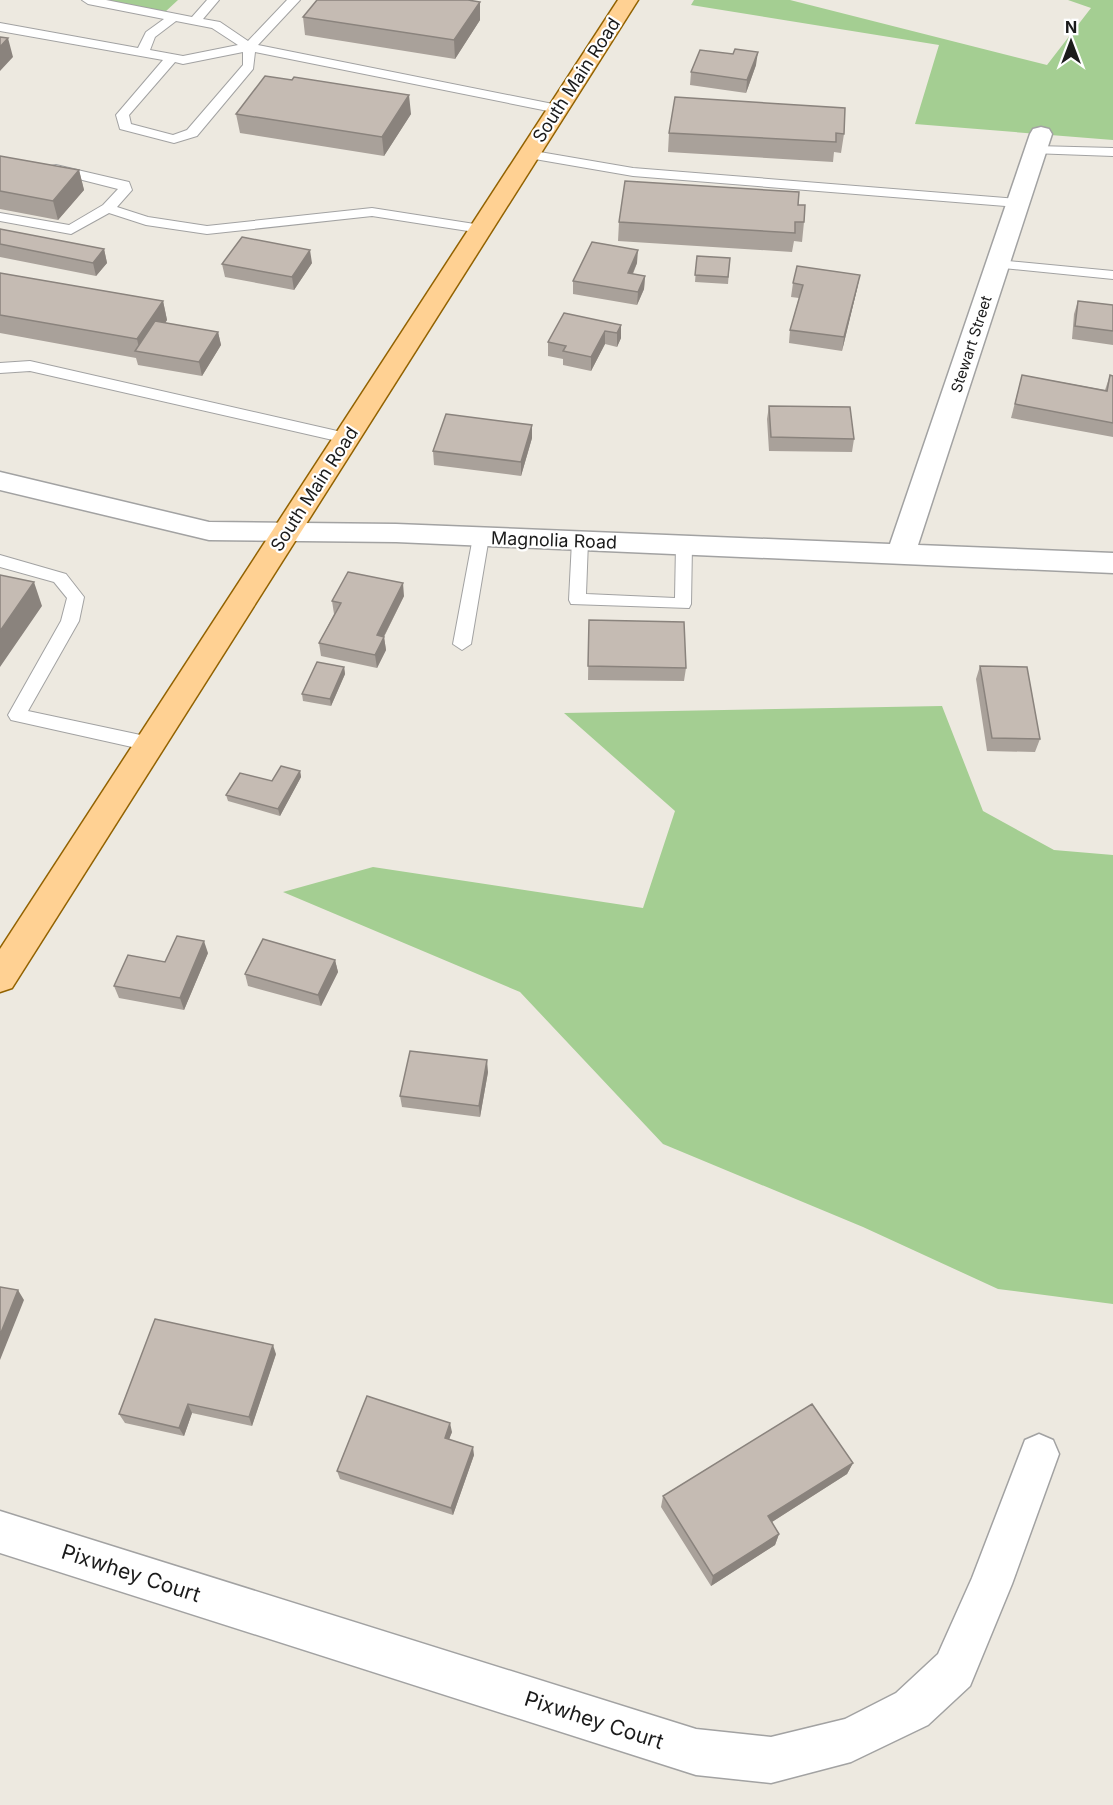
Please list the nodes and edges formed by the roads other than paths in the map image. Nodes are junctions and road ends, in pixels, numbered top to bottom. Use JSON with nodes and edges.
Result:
{"nodes":[{"id":1,"x":88,"y":0,"type":"edge"},
{"id":2,"x":213,"y":0,"type":"edge"},
{"id":3,"x":294,"y":0,"type":"edge"},
{"id":4,"x":628,"y":0,"type":"edge"},
{"id":5,"x":174,"y":17,"type":"junction"},
{"id":6,"x":196,"y":19,"type":"junction"},
{"id":7,"x":0,"y":27,"type":"edge"},
{"id":8,"x":249,"y":47,"type":"junction"},
{"id":9,"x":143,"y":52,"type":"junction"},
{"id":10,"x":172,"y":58,"type":"junction"},
{"id":11,"x":558,"y":109,"type":"junction"},
{"id":12,"x":1039,"y":142,"type":"joint"},
{"id":13,"x":1113,"y":152,"type":"edge"},
{"id":14,"x":528,"y":154,"type":"junction"},
{"id":15,"x":45,"y":167,"type":"edge"},
{"id":16,"x":1018,"y":203,"type":"junction"},
{"id":17,"x":108,"y":208,"type":"junction"},
{"id":18,"x":0,"y":217,"type":"edge"},
{"id":19,"x":481,"y":229,"type":"junction"},
{"id":20,"x":998,"y":264,"type":"junction"},
{"id":21,"x":1113,"y":275,"type":"edge"},
{"id":22,"x":0,"y":368,"type":"edge"},
{"id":23,"x":346,"y":438,"type":"junction"},
{"id":24,"x":0,"y":481,"type":"edge"},
{"id":25,"x":285,"y":533,"type":"junction"},
{"id":26,"x":481,"y":537,"type":"junction"},
{"id":27,"x":580,"y":541,"type":"junction"},
{"id":28,"x":684,"y":545,"type":"junction"},
{"id":29,"x":901,"y":554,"type":"junction"},
{"id":30,"x":0,"y":561,"type":"edge"},
{"id":31,"x":1113,"y":563,"type":"edge"},
{"id":32,"x":462,"y":644,"type":"dead end"},
{"id":33,"x":9,"y":715,"type":"edge"},
{"id":34,"x":150,"y":744,"type":"junction"},
{"id":35,"x":0,"y":978,"type":"edge"},
{"id":36,"x":1039,"y":1454,"type":"dead end"},
{"id":37,"x":0,"y":1532,"type":"edge"}],
"edges":[{"from":1,"to":5,"type":"lane"},
{"from":2,"to":6,"type":"lane"},
{"from":3,"to":8,"type":"lane"},
{"from":4,"to":11,"type":"main road","name":"South Main Road"},
{"from":5,"to":6,"type":"lane"},
{"from":5,"to":9,"type":"lane"},
{"from":6,"to":8,"type":"lane"},
{"from":7,"to":9,"type":"lane"},
{"from":8,"to":10,"type":"lane"},
{"from":8,"to":10,"type":"lane"},
{"from":8,"to":11,"type":"lane"},
{"from":9,"to":10,"type":"lane"},
{"from":11,"to":14,"type":"main road","name":"South Main Road"},
{"from":12,"to":13,"type":"lane"},
{"from":12,"to":16,"type":"street","name":"Stewart Street"},
{"from":14,"to":16,"type":"lane"},
{"from":14,"to":19,"type":"main road","name":"South Main Road"},
{"from":15,"to":17,"type":"lane"},
{"from":16,"to":20,"type":"street","name":"Stewart Street"},
{"from":17,"to":18,"type":"lane"},
{"from":17,"to":19,"type":"lane"},
{"from":19,"to":23,"type":"main road","name":"South Main Road"},
{"from":20,"to":21,"type":"lane"},
{"from":20,"to":29,"type":"street","name":"Stewart Street"},
{"from":22,"to":23,"type":"lane"},
{"from":23,"to":25,"type":"main road","name":"South Main Road"},
{"from":24,"to":25,"type":"street","name":"Magnolia Road"},
{"from":25,"to":26,"type":"street","name":"Magnolia Road"},
{"from":25,"to":34,"type":"main road","name":"South Main Road"},
{"from":26,"to":27,"type":"street","name":"Magnolia Road"},
{"from":26,"to":32,"type":"lane"},
{"from":27,"to":28,"type":"street","name":"Magnolia Road"},
{"from":27,"to":28,"type":"lane"},
{"from":28,"to":29,"type":"street","name":"Magnolia Road"},
{"from":29,"to":31,"type":"street","name":"Magnolia Road"},
{"from":30,"to":33,"type":"lane"},
{"from":33,"to":34,"type":"lane"},
{"from":34,"to":35,"type":"main road","name":"South Main Road"},
{"from":36,"to":37,"type":"street","name":"Pixwhey Court"}]}
